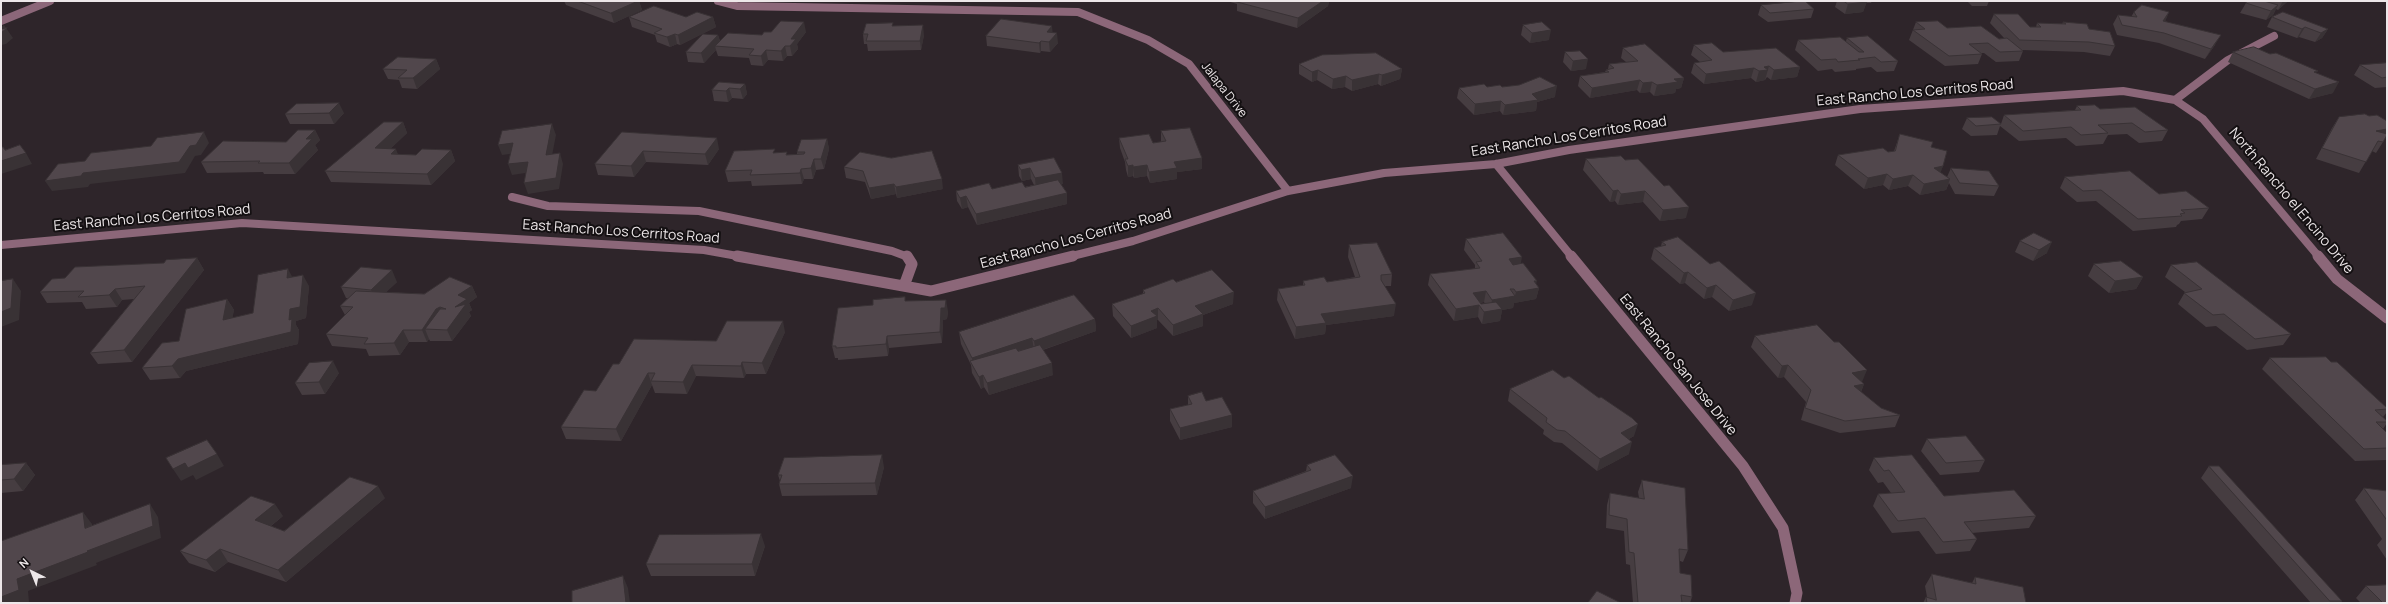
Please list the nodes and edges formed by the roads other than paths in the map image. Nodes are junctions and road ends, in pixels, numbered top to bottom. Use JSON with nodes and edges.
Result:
{"nodes":[{"id":1,"x":50,"y":1,"type":"edge"},
{"id":2,"x":718,"y":1,"type":"edge"},
{"id":3,"x":1,"y":21,"type":"edge"},
{"id":4,"x":2274,"y":36,"type":"dead end"},
{"id":5,"x":2175,"y":100,"type":"junction"},
{"id":6,"x":1496,"y":164,"type":"junction"},
{"id":7,"x":1288,"y":191,"type":"junction"},
{"id":8,"x":512,"y":197,"type":"dead end"},
{"id":9,"x":1,"y":245,"type":"edge"},
{"id":10,"x":904,"y":286,"type":"junction"},
{"id":11,"x":2387,"y":318,"type":"edge"},
{"id":12,"x":1795,"y":603,"type":"edge"}],
"edges":[{"from":1,"to":3,"type":"street"},
{"from":2,"to":7,"type":"street","name":"Jalapa Drive"},
{"from":4,"to":5,"type":"street"},
{"from":5,"to":6,"type":"street","name":"East Rancho Los Cerritos Road"},
{"from":5,"to":11,"type":"street","name":"North Rancho el Encino Drive"},
{"from":6,"to":7,"type":"street","name":"East Rancho Los Cerritos Road"},
{"from":6,"to":12,"type":"street","name":"East Rancho San Jose Drive"},
{"from":7,"to":10,"type":"street","name":"East Rancho Los Cerritos Road"},
{"from":8,"to":10,"type":"street"},
{"from":9,"to":10,"type":"street","name":"East Rancho Los Cerritos Road"}]}
